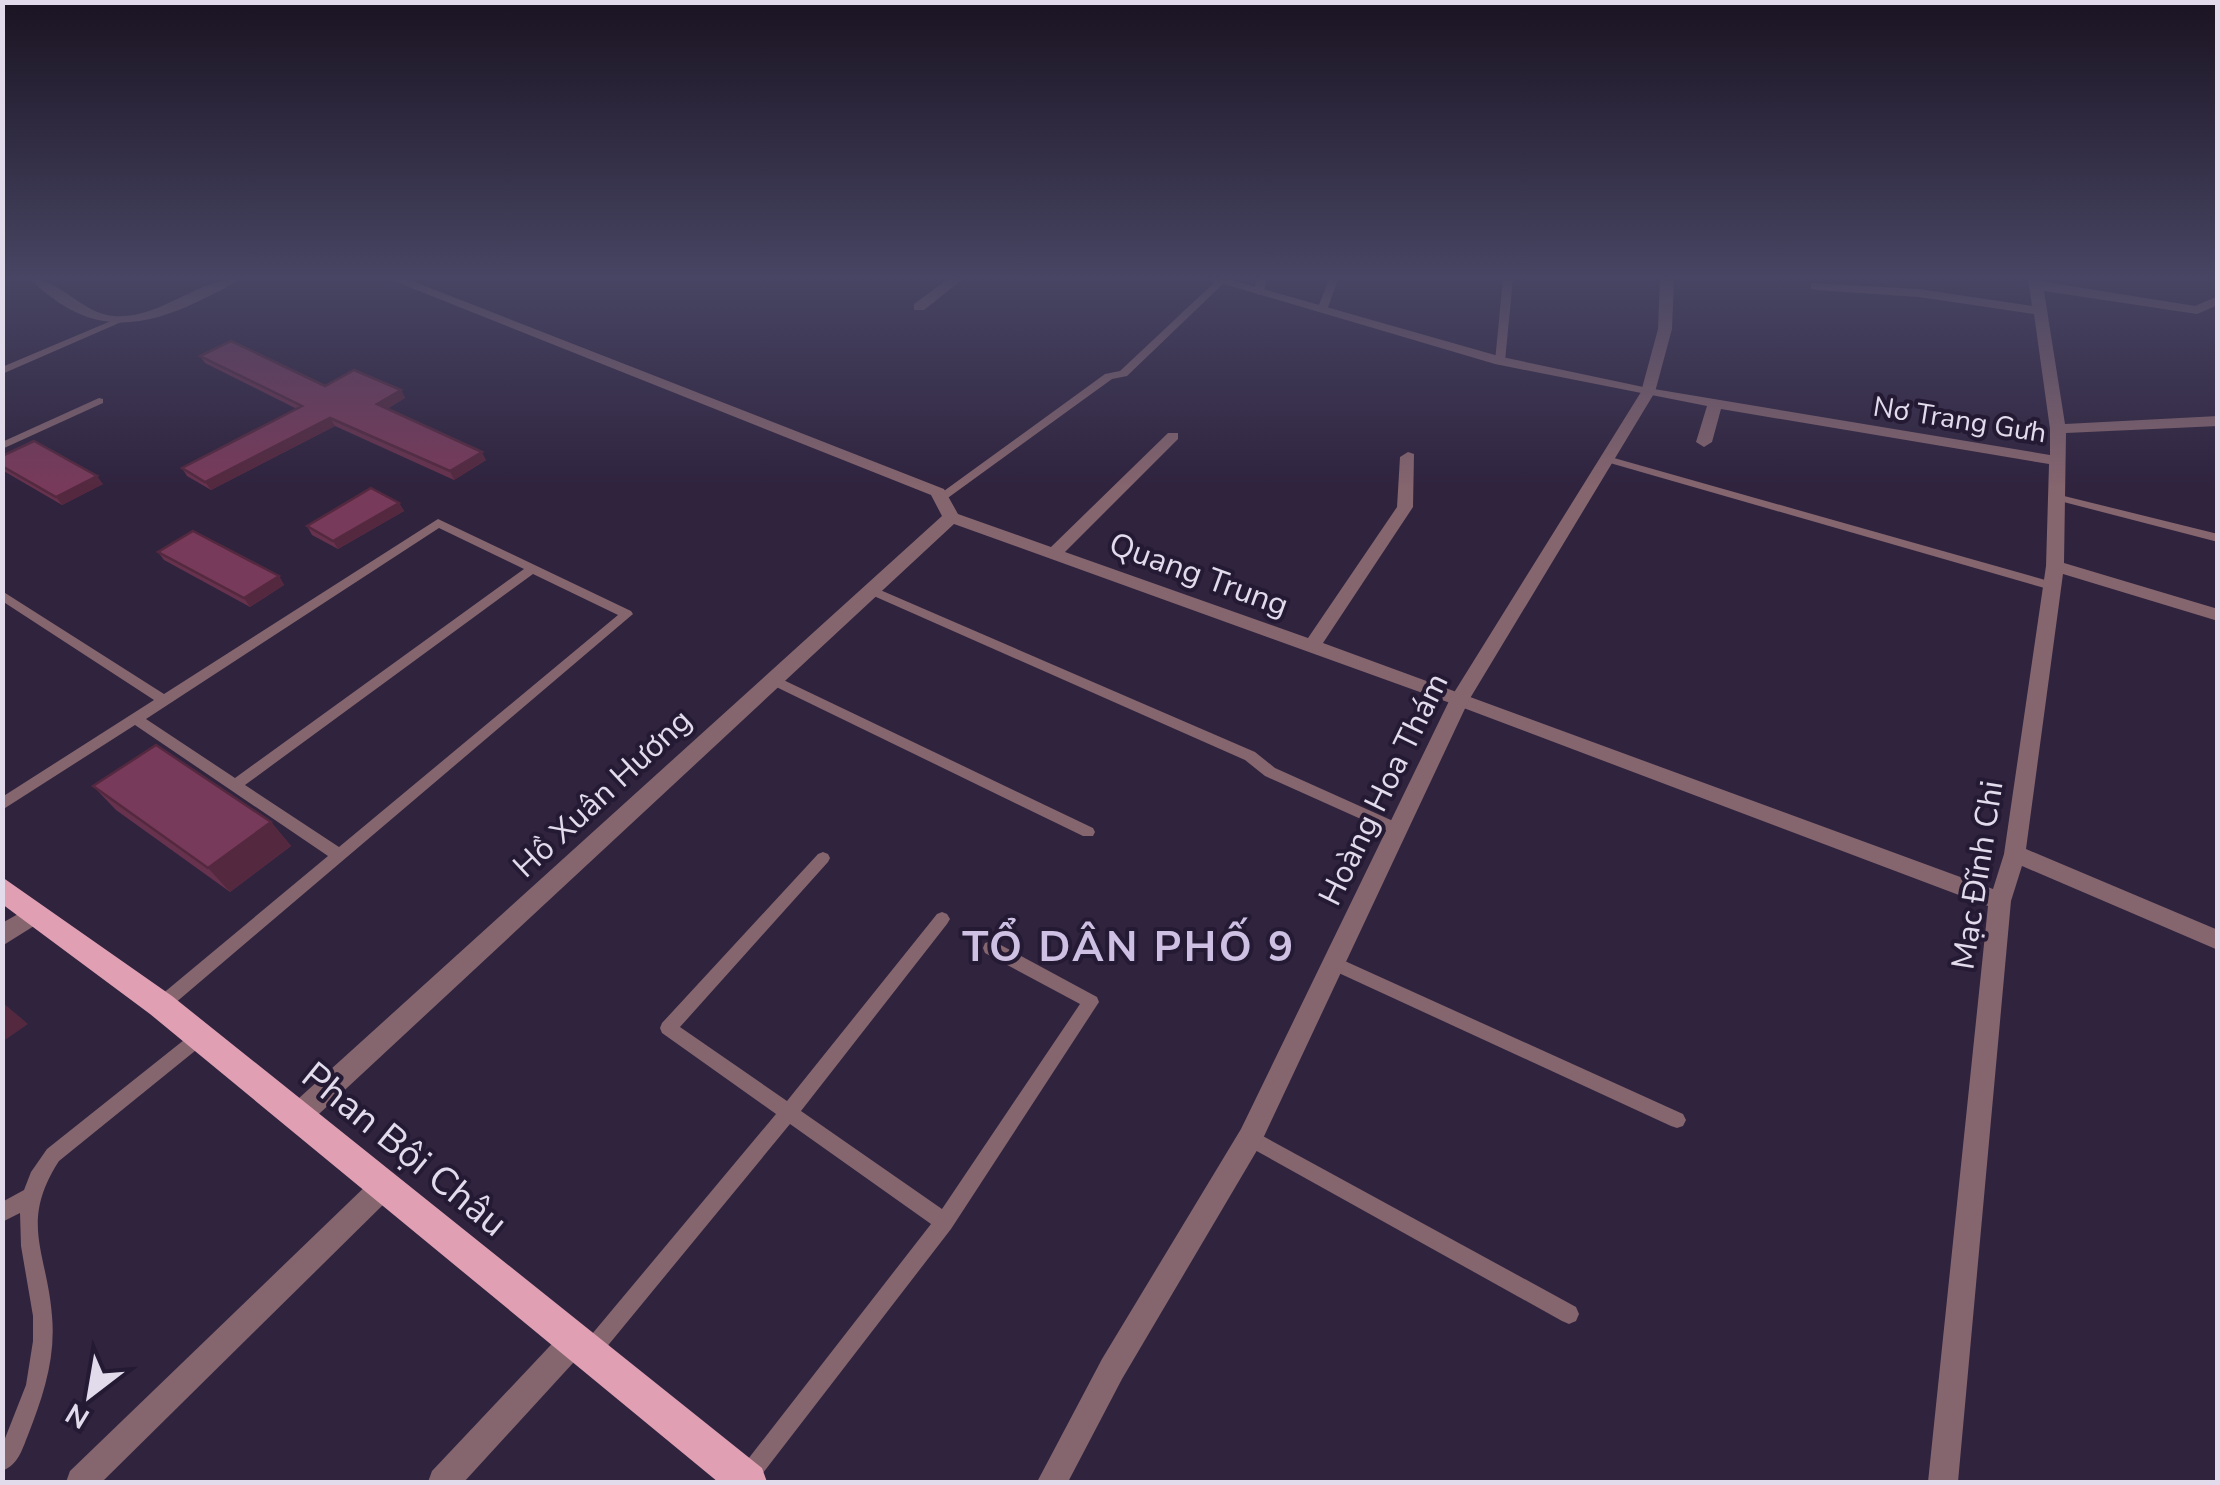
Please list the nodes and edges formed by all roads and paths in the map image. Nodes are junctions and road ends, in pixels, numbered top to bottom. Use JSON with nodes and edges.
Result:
{"nodes":[{"id":1,"x":55,"y":348,"type":"edge"},
{"id":2,"x":572,"y":348,"type":"edge"},
{"id":3,"x":1149,"y":348,"type":"edge"},
{"id":4,"x":1456,"y":348,"type":"edge"},
{"id":5,"x":1501,"y":348,"type":"edge"},
{"id":6,"x":1659,"y":348,"type":"edge"},
{"id":7,"x":2045,"y":348,"type":"edge"},
{"id":8,"x":1500,"y":361,"type":"junction"},
{"id":9,"x":2,"y":371,"type":"edge"},
{"id":10,"x":1648,"y":392,"type":"junction"},
{"id":11,"x":99,"y":401,"type":"dead end"},
{"id":12,"x":1715,"y":404,"type":"junction"},
{"id":13,"x":2218,"y":421,"type":"edge"},
{"id":14,"x":2058,"y":428,"type":"junction"},
{"id":15,"x":1174,"y":436,"type":"dead end"},
{"id":16,"x":1704,"y":442,"type":"dead end"},
{"id":17,"x":2,"y":446,"type":"edge"},
{"id":18,"x":1408,"y":457,"type":"dead end"},
{"id":19,"x":1608,"y":458,"type":"junction"},
{"id":20,"x":2057,"y":461,"type":"junction"},
{"id":21,"x":2056,"y":497,"type":"junction"},
{"id":22,"x":946,"y":508,"type":"junction"},
{"id":23,"x":2218,"y":538,"type":"edge"},
{"id":24,"x":1053,"y":554,"type":"junction"},
{"id":25,"x":532,"y":568,"type":"junction"},
{"id":26,"x":2054,"y":576,"type":"junction"},
{"id":27,"x":871,"y":590,"type":"junction"},
{"id":28,"x":2,"y":595,"type":"edge"},
{"id":29,"x":2218,"y":616,"type":"edge"},
{"id":30,"x":1312,"y":646,"type":"junction"},
{"id":31,"x":773,"y":680,"type":"junction"},
{"id":32,"x":1460,"y":699,"type":"junction"},
{"id":33,"x":164,"y":700,"type":"junction"},
{"id":34,"x":136,"y":719,"type":"junction"},
{"id":35,"x":235,"y":785,"type":"junction"},
{"id":36,"x":2,"y":805,"type":"edge"},
{"id":37,"x":1397,"y":829,"type":"junction"},
{"id":38,"x":1088,"y":832,"type":"dead end"},
{"id":39,"x":2015,"y":854,"type":"junction"},
{"id":40,"x":339,"y":855,"type":"junction"},
{"id":41,"x":823,"y":858,"type":"dead end"},
{"id":42,"x":2,"y":888,"type":"edge"},
{"id":43,"x":2000,"y":901,"type":"junction"},
{"id":44,"x":34,"y":914,"type":"junction"},
{"id":45,"x":942,"y":919,"type":"dead end"},
{"id":46,"x":2,"y":936,"type":"edge"},
{"id":47,"x":2218,"y":940,"type":"edge"},
{"id":48,"x":991,"y":948,"type":"dead end"},
{"id":49,"x":1336,"y":964,"type":"junction"},
{"id":50,"x":160,"y":1004,"type":"junction"},
{"id":51,"x":200,"y":1037,"type":"junction"},
{"id":52,"x":790,"y":1111,"type":"junction"},
{"id":53,"x":298,"y":1116,"type":"junction"},
{"id":54,"x":1677,"y":1120,"type":"dead end"},
{"id":55,"x":1250,"y":1138,"type":"junction"},
{"id":56,"x":383,"y":1187,"type":"junction"},
{"id":57,"x":27,"y":1198,"type":"junction"},
{"id":58,"x":2,"y":1213,"type":"edge"},
{"id":59,"x":944,"y":1222,"type":"junction"},
{"id":60,"x":1569,"y":1314,"type":"dead end"},
{"id":61,"x":581,"y":1347,"type":"junction"},
{"id":62,"x":2,"y":1461,"type":"edge"},
{"id":63,"x":746,"y":1481,"type":"edge"},
{"id":64,"x":80,"y":1482,"type":"edge"},
{"id":65,"x":444,"y":1482,"type":"edge"},
{"id":66,"x":1052,"y":1482,"type":"edge"},
{"id":67,"x":1943,"y":1482,"type":"edge"}],
"edges":[{"from":1,"to":9,"type":"lane"},
{"from":2,"to":22,"type":"street","name":"Quang Trung"},
{"from":3,"to":22,"type":"lane"},
{"from":4,"to":8,"type":"street","name":"Nơ Trang Gưh"},
{"from":5,"to":8,"type":"lane"},
{"from":6,"to":10,"type":"street","name":"Hoàng Hoa Thám"},
{"from":7,"to":14,"type":"street","name":"Mạc Đĩnh Chi"},
{"from":8,"to":10,"type":"street","name":"Nơ Trang Gưh"},
{"from":10,"to":12,"type":"street","name":"Nơ Trang Gưh"},
{"from":10,"to":19,"type":"street","name":"Hoàng Hoa Thám"},
{"from":11,"to":17,"type":"lane"},
{"from":12,"to":16,"type":"street"},
{"from":12,"to":20,"type":"street","name":"Nơ Trang Gưh"},
{"from":13,"to":14,"type":"street","name":"Nơ Trang Gưh"},
{"from":14,"to":20,"type":"street","name":"Mạc Đĩnh Chi"},
{"from":15,"to":24,"type":"street"},
{"from":18,"to":30,"type":"street"},
{"from":19,"to":26,"type":"lane"},
{"from":19,"to":32,"type":"street","name":"Hoàng Hoa Thám"},
{"from":20,"to":21,"type":"street","name":"Mạc Đĩnh Chi"},
{"from":21,"to":23,"type":"lane"},
{"from":21,"to":26,"type":"street","name":"Mạc Đĩnh Chi"},
{"from":22,"to":24,"type":"street","name":"Quang Trung"},
{"from":22,"to":27,"type":"street","name":"Hồ Xuân Hương"},
{"from":24,"to":30,"type":"street","name":"Quang Trung"},
{"from":25,"to":33,"type":"lane"},
{"from":25,"to":35,"type":"lane"},
{"from":25,"to":40,"type":"lane"},
{"from":26,"to":29,"type":"street"},
{"from":26,"to":39,"type":"street","name":"Mạc Đĩnh Chi"},
{"from":27,"to":31,"type":"street","name":"Hồ Xuân Hương"},
{"from":27,"to":37,"type":"lane"},
{"from":28,"to":33,"type":"lane"},
{"from":30,"to":32,"type":"street","name":"Quang Trung"},
{"from":31,"to":38,"type":"lane"},
{"from":31,"to":53,"type":"street","name":"Hồ Xuân Hương"},
{"from":32,"to":37,"type":"street","name":"Hoàng Hoa Thám"},
{"from":32,"to":43,"type":"street","name":"Quang Trung"},
{"from":33,"to":34,"type":"lane"},
{"from":34,"to":35,"type":"lane"},
{"from":34,"to":36,"type":"lane"},
{"from":35,"to":40,"type":"lane"},
{"from":37,"to":49,"type":"street","name":"Hoàng Hoa Thám"},
{"from":39,"to":43,"type":"street","name":"Mạc Đĩnh Chi"},
{"from":39,"to":47,"type":"street"},
{"from":40,"to":50,"type":"lane"},
{"from":41,"to":52,"type":"lane"},
{"from":42,"to":44,"type":"main road","name":"Phan Bội Châu"},
{"from":43,"to":67,"type":"street","name":"Mạc Đĩnh Chi"},
{"from":44,"to":46,"type":"street"},
{"from":44,"to":50,"type":"main road","name":"Phan Bội Châu"},
{"from":45,"to":52,"type":"lane"},
{"from":48,"to":59,"type":"lane"},
{"from":49,"to":54,"type":"lane"},
{"from":49,"to":55,"type":"street","name":"Hoàng Hoa Thám"},
{"from":50,"to":51,"type":"main road","name":"Phan Bội Châu"},
{"from":51,"to":53,"type":"main road","name":"Phan Bội Châu"},
{"from":51,"to":57,"type":"lane"},
{"from":52,"to":59,"type":"lane"},
{"from":52,"to":61,"type":"lane"},
{"from":53,"to":56,"type":"main road","name":"Phan Bội Châu"},
{"from":55,"to":60,"type":"lane"},
{"from":55,"to":66,"type":"street","name":"Hoàng Hoa Thám"},
{"from":56,"to":61,"type":"main road","name":"Phan Bội Châu"},
{"from":56,"to":64,"type":"street"},
{"from":57,"to":58,"type":"lane"},
{"from":57,"to":62,"type":"lane"},
{"from":59,"to":63,"type":"lane"},
{"from":61,"to":63,"type":"main road","name":"Phan Bội Châu"},
{"from":61,"to":65,"type":"street"}]}
